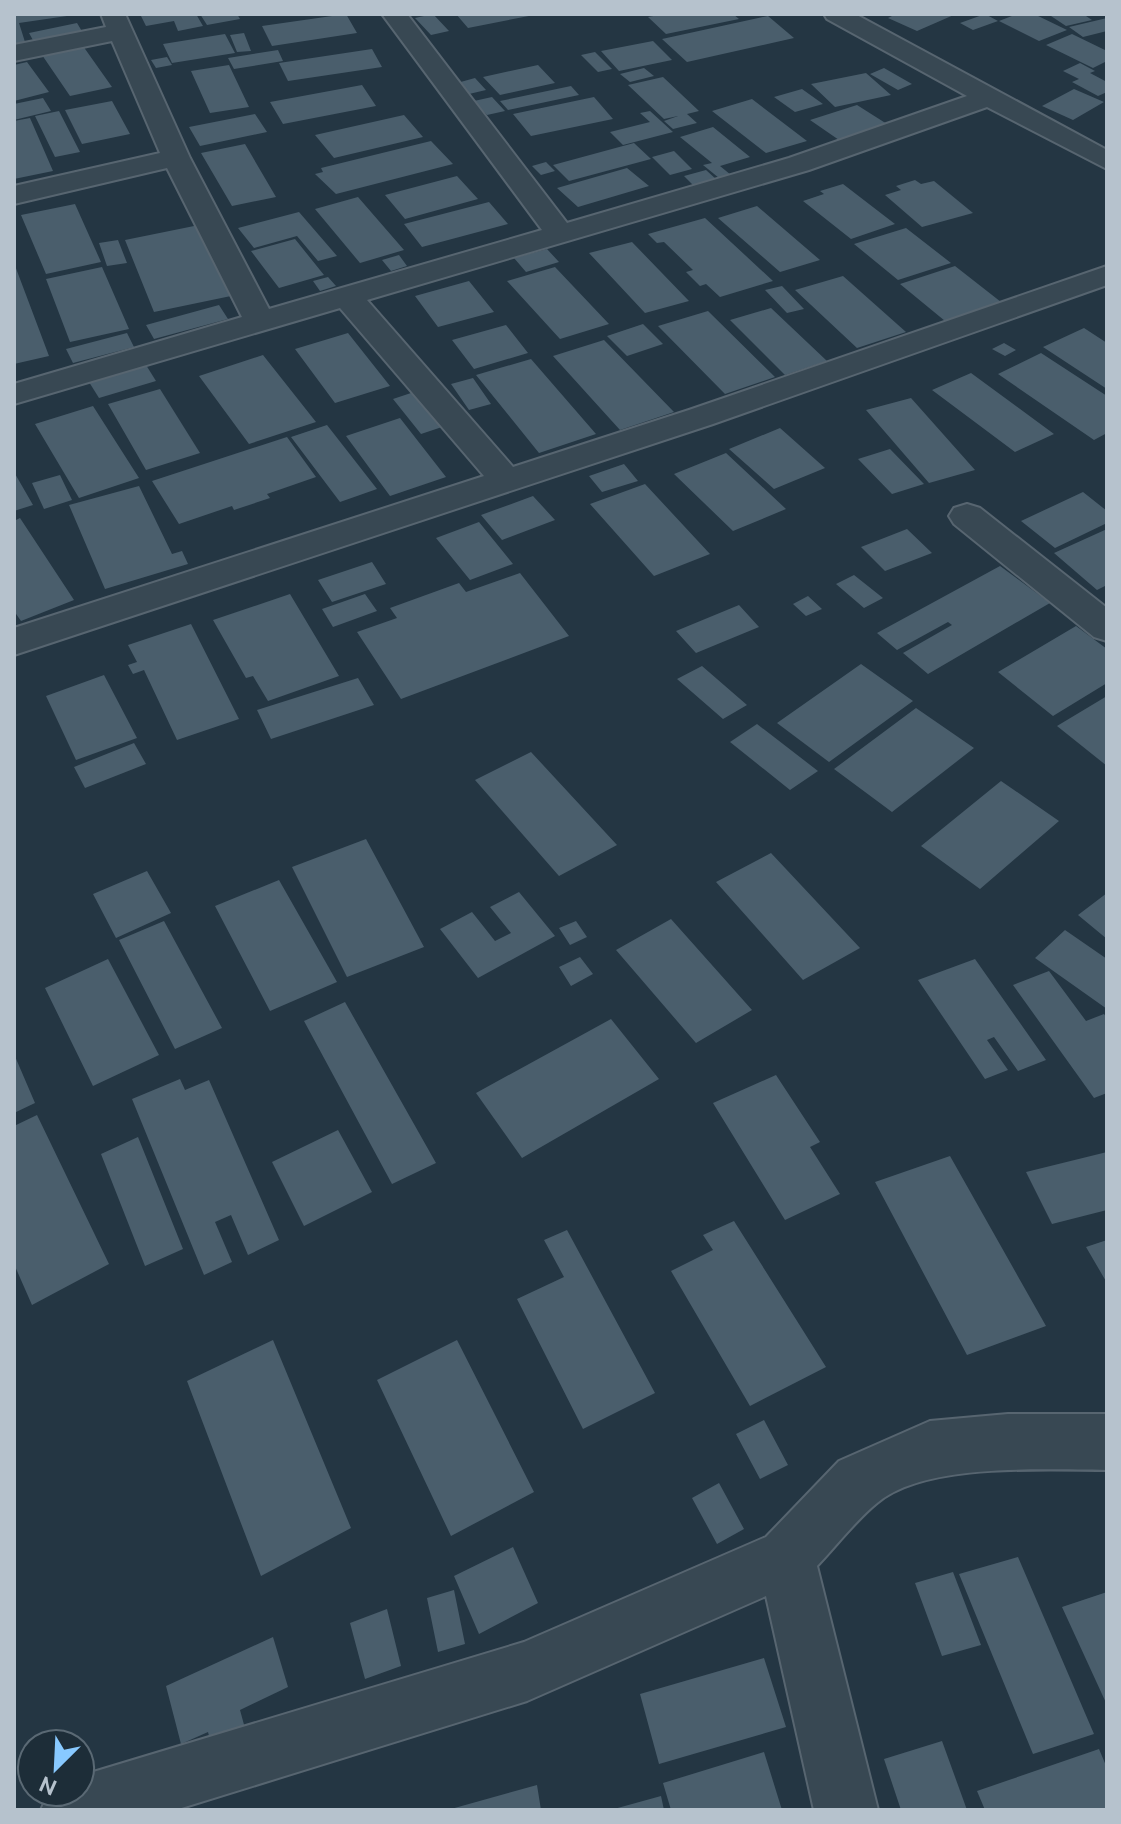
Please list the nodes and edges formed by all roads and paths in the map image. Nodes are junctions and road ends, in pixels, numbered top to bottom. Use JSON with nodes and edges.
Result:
{"nodes":[{"id":1,"x":394,"y":14,"type":"edge"},
{"id":2,"x":836,"y":14,"type":"edge"},
{"id":3,"x":117,"y":23,"type":"edge"},
{"id":4,"x":14,"y":53,"type":"edge"},
{"id":5,"x":986,"y":98,"type":"junction"},
{"id":6,"x":1105,"y":154,"type":"edge"},
{"id":7,"x":176,"y":158,"type":"junction"},
{"id":8,"x":14,"y":195,"type":"edge"},
{"id":9,"x":560,"y":234,"type":"junction"},
{"id":10,"x":1107,"y":275,"type":"edge"},
{"id":11,"x":348,"y":298,"type":"junction"},
{"id":12,"x":259,"y":321,"type":"junction"},
{"id":13,"x":14,"y":394,"type":"edge"},
{"id":14,"x":507,"y":481,"type":"junction"},
{"id":15,"x":967,"y":516,"type":"dead end"},
{"id":16,"x":1107,"y":628,"type":"edge"},
{"id":17,"x":14,"y":642,"type":"edge"},
{"id":18,"x":1107,"y":1442,"type":"edge"},
{"id":19,"x":786,"y":1557,"type":"junction"},
{"id":20,"x":73,"y":1810,"type":"edge"},
{"id":21,"x":846,"y":1810,"type":"edge"}],
"edges":[{"from":1,"to":9,"type":"street"},
{"from":2,"to":5,"type":"street"},
{"from":3,"to":4,"type":"street"},
{"from":3,"to":7,"type":"street"},
{"from":5,"to":6,"type":"street"},
{"from":5,"to":9,"type":"street"},
{"from":7,"to":8,"type":"street"},
{"from":7,"to":12,"type":"street"},
{"from":9,"to":11,"type":"street"},
{"from":10,"to":14,"type":"street"},
{"from":11,"to":12,"type":"street"},
{"from":11,"to":14,"type":"street"},
{"from":12,"to":13,"type":"street"},
{"from":14,"to":17,"type":"street"},
{"from":15,"to":16,"type":"street"},
{"from":18,"to":19,"type":"street"},
{"from":19,"to":20,"type":"street"},
{"from":19,"to":21,"type":"street"}]}
